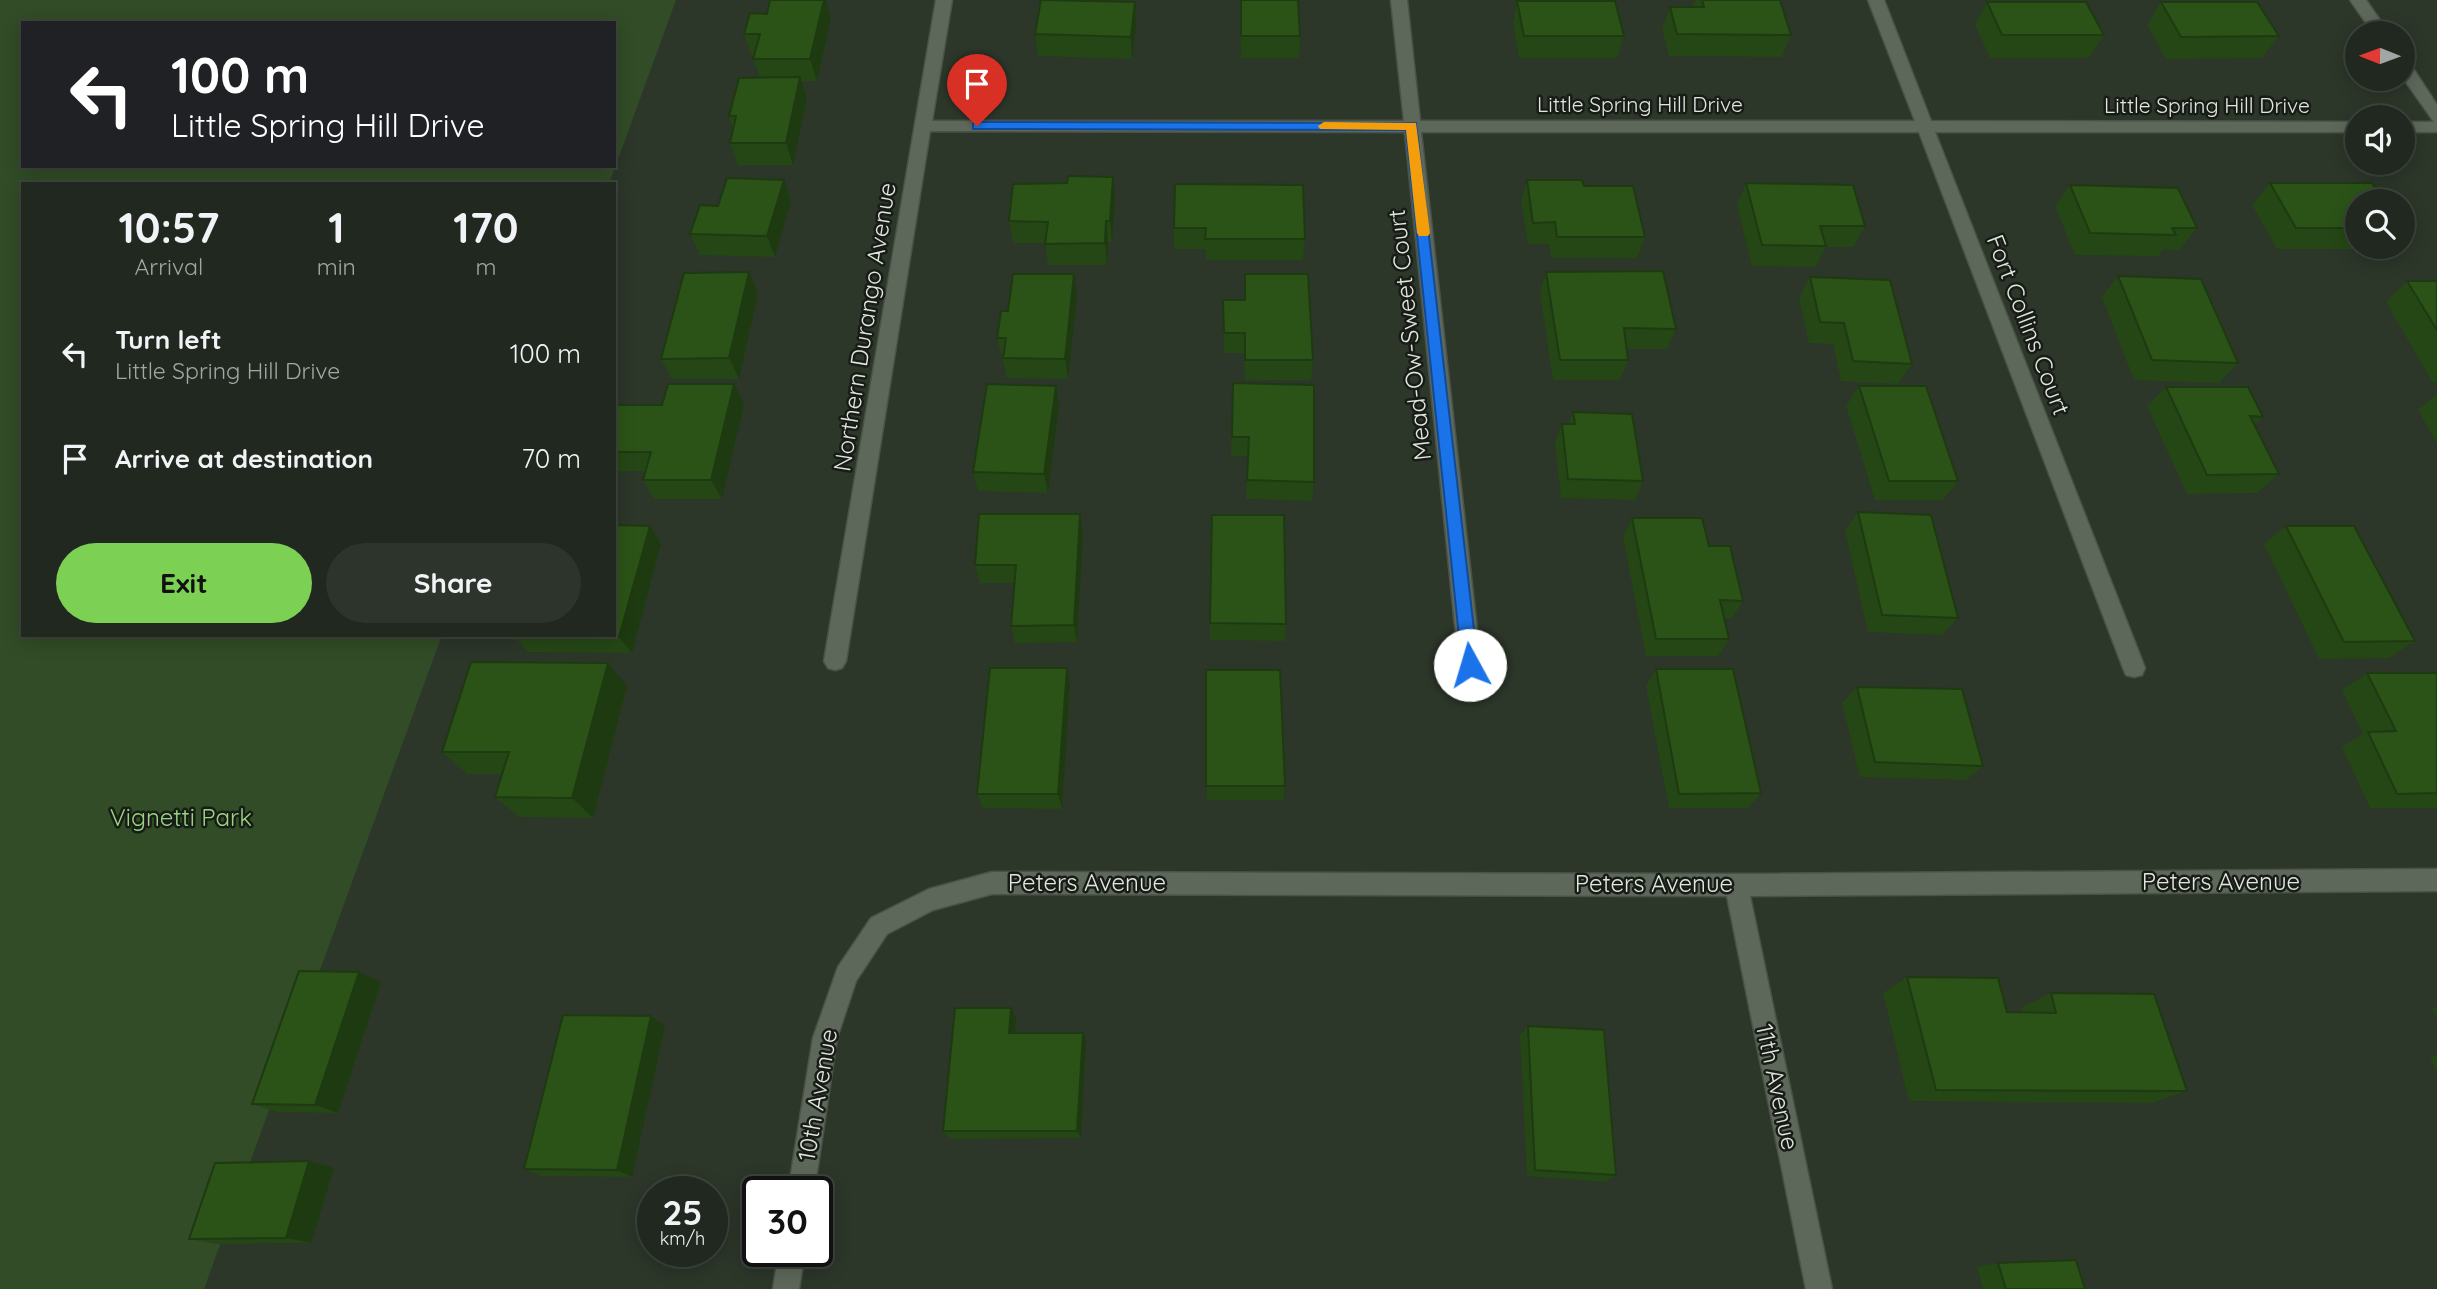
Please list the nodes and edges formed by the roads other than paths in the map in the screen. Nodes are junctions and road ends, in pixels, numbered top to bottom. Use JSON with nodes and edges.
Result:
{"nodes":[{"id":1,"x":944,"y":0,"type":"edge"},
{"id":2,"x":1399,"y":0,"type":"edge"},
{"id":3,"x":1876,"y":0,"type":"edge"},
{"id":4,"x":2358,"y":0,"type":"edge"},
{"id":5,"x":2373,"y":21,"type":"edge"},
{"id":6,"x":2415,"y":84,"type":"edge"},
{"id":7,"x":2437,"y":117,"type":"edge"},
{"id":8,"x":923,"y":126,"type":"junction"},
{"id":9,"x":1412,"y":126,"type":"junction"},
{"id":10,"x":1925,"y":127,"type":"junction"},
{"id":11,"x":2345,"y":127,"type":"edge"},
{"id":12,"x":2415,"y":127,"type":"edge"},
{"id":13,"x":2437,"y":127,"type":"edge"},
{"id":14,"x":835,"y":661,"type":"dead end"},
{"id":15,"x":1470,"y":665,"type":"dead end"},
{"id":16,"x":2134,"y":668,"type":"dead end"},
{"id":17,"x":2437,"y":880,"type":"edge"},
{"id":18,"x":1736,"y":885,"type":"junction"},
{"id":19,"x":879,"y":926,"type":"joint"},
{"id":20,"x":803,"y":1176,"type":"edge"},
{"id":21,"x":789,"y":1267,"type":"edge"},
{"id":22,"x":786,"y":1289,"type":"edge"},
{"id":23,"x":1819,"y":1289,"type":"edge"}],
"edges":[{"from":1,"to":8,"type":"street","name":"Northern Durango Avenue"},
{"from":2,"to":9,"type":"street","name":"Mead-Ow-Sweet Court"},
{"from":3,"to":10,"type":"street","name":"Fort Collins Court"},
{"from":4,"to":5,"type":"street"},
{"from":6,"to":7,"type":"street"},
{"from":8,"to":9,"type":"street","name":"Little Spring Hill Drive"},
{"from":8,"to":14,"type":"street","name":"Northern Durango Avenue"},
{"from":9,"to":10,"type":"street","name":"Little Spring Hill Drive"},
{"from":9,"to":15,"type":"street","name":"Mead-Ow-Sweet Court"},
{"from":10,"to":11,"type":"street","name":"Little Spring Hill Drive"},
{"from":10,"to":16,"type":"street","name":"Fort Collins Court"},
{"from":12,"to":13,"type":"street"},
{"from":17,"to":18,"type":"street","name":"Peters Avenue"},
{"from":18,"to":19,"type":"street","name":"Peters Avenue"},
{"from":18,"to":23,"type":"street","name":"11th Avenue"},
{"from":19,"to":20,"type":"street","name":"10th Avenue"},
{"from":21,"to":22,"type":"street"}]}
